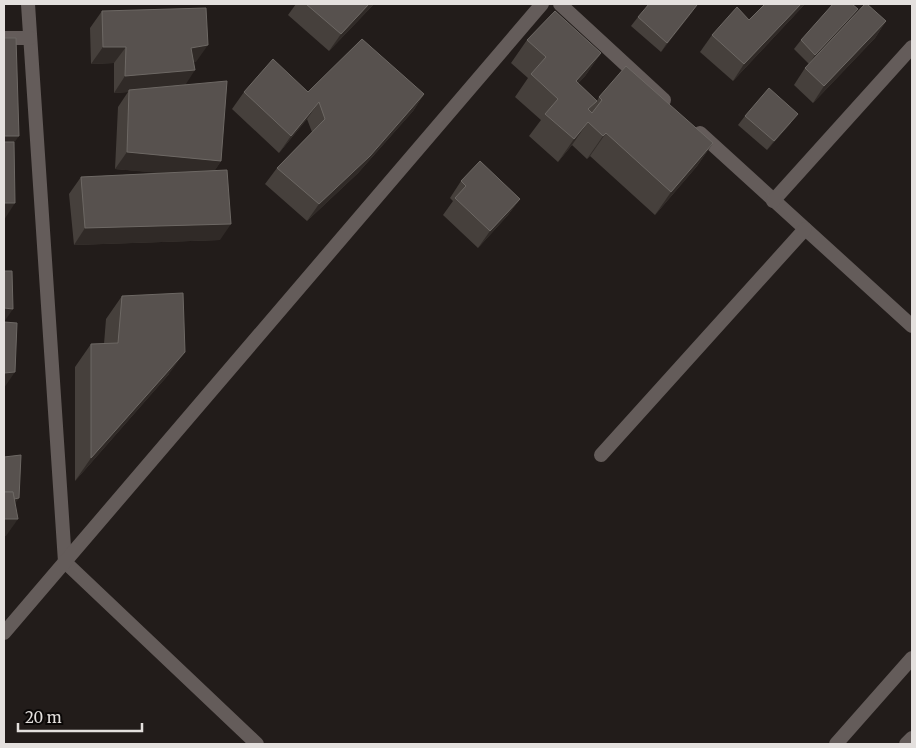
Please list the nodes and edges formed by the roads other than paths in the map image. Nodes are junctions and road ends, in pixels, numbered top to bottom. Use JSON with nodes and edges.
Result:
{"nodes":[{"id":1,"x":28,"y":4,"type":"edge"},
{"id":2,"x":542,"y":4,"type":"edge"},
{"id":3,"x":560,"y":4,"type":"edge"},
{"id":4,"x":4,"y":38,"type":"edge"},
{"id":5,"x":30,"y":38,"type":"junction"},
{"id":6,"x":912,"y":47,"type":"edge"},
{"id":7,"x":674,"y":109,"type":"edge"},
{"id":8,"x":688,"y":122,"type":"edge"},
{"id":9,"x":773,"y":202,"type":"junction"},
{"id":10,"x":805,"y":230,"type":"junction"},
{"id":11,"x":912,"y":326,"type":"edge"},
{"id":12,"x":601,"y":455,"type":"dead end"},
{"id":13,"x":65,"y":562,"type":"junction"},
{"id":14,"x":4,"y":633,"type":"edge"},
{"id":15,"x":912,"y":658,"type":"edge"},
{"id":16,"x":912,"y":738,"type":"edge"},
{"id":17,"x":257,"y":744,"type":"edge"},
{"id":18,"x":836,"y":744,"type":"edge"},
{"id":19,"x":906,"y":744,"type":"edge"}],
"edges":[{"from":1,"to":5,"type":"street"},
{"from":2,"to":13,"type":"street"},
{"from":3,"to":7,"type":"street"},
{"from":4,"to":5,"type":"street"},
{"from":5,"to":13,"type":"street"},
{"from":6,"to":9,"type":"street"},
{"from":8,"to":9,"type":"street"},
{"from":9,"to":10,"type":"street"},
{"from":10,"to":11,"type":"street"},
{"from":10,"to":12,"type":"street"},
{"from":13,"to":14,"type":"street"},
{"from":13,"to":17,"type":"street"},
{"from":15,"to":18,"type":"street"},
{"from":16,"to":19,"type":"street"}]}
